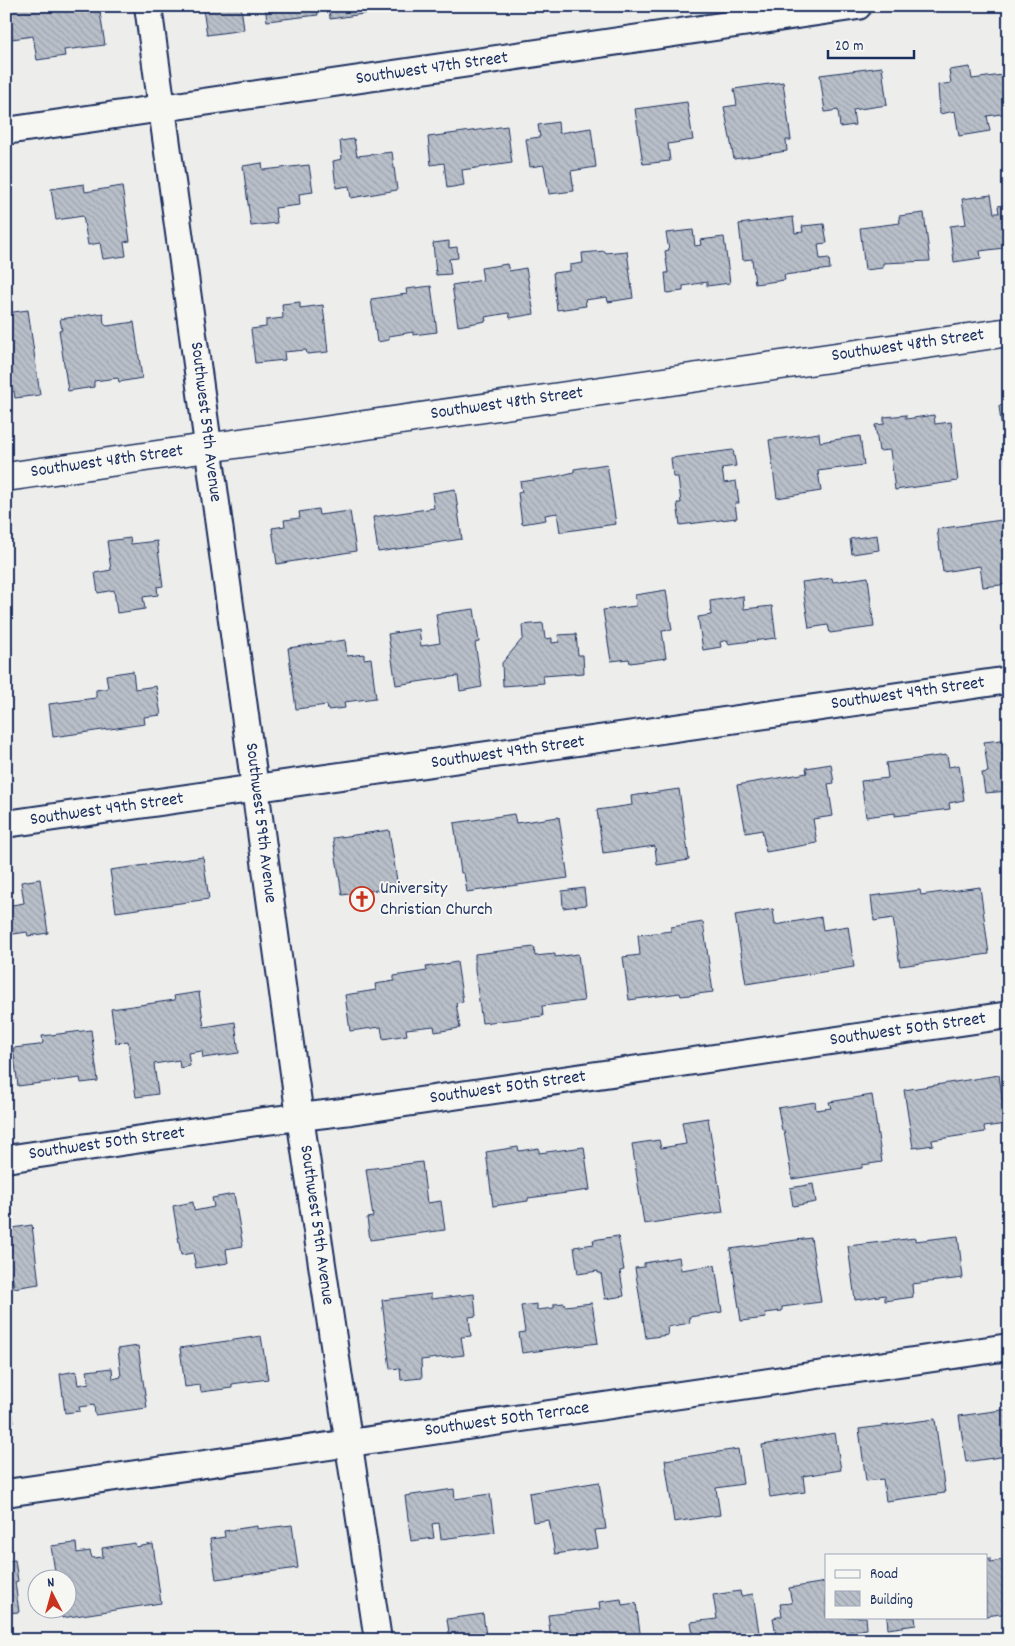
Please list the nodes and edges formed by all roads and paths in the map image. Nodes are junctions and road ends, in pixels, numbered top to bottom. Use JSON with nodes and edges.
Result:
{"nodes":[{"id":1,"x":148,"y":6,"type":"edge"},
{"id":2,"x":858,"y":6,"type":"edge"},
{"id":3,"x":162,"y":109,"type":"junction"},
{"id":4,"x":6,"y":131,"type":"edge"},
{"id":5,"x":1009,"y":332,"type":"edge"},
{"id":6,"x":208,"y":447,"type":"junction"},
{"id":7,"x":6,"y":477,"type":"edge"},
{"id":8,"x":1009,"y":680,"type":"edge"},
{"id":9,"x":255,"y":788,"type":"junction"},
{"id":10,"x":6,"y":824,"type":"edge"},
{"id":11,"x":1009,"y":1015,"type":"edge"},
{"id":12,"x":300,"y":1118,"type":"junction"},
{"id":13,"x":6,"y":1159,"type":"edge"},
{"id":14,"x":1009,"y":1347,"type":"edge"},
{"id":15,"x":348,"y":1443,"type":"junction"},
{"id":16,"x":6,"y":1493,"type":"edge"},
{"id":17,"x":378,"y":1640,"type":"edge"}],
"edges":[{"from":1,"to":3,"type":"street","name":"Southwest 59th Avenue"},
{"from":2,"to":3,"type":"street","name":"Southwest 47th Street"},
{"from":3,"to":4,"type":"street","name":"Southwest 47th Street"},
{"from":3,"to":6,"type":"street","name":"Southwest 59th Avenue"},
{"from":5,"to":6,"type":"street","name":"Southwest 48th Street"},
{"from":6,"to":7,"type":"street","name":"Southwest 48th Street"},
{"from":6,"to":9,"type":"street","name":"Southwest 59th Avenue"},
{"from":8,"to":9,"type":"street","name":"Southwest 49th Street"},
{"from":9,"to":10,"type":"street","name":"Southwest 49th Street"},
{"from":9,"to":12,"type":"street","name":"Southwest 59th Avenue"},
{"from":11,"to":12,"type":"street","name":"Southwest 50th Street"},
{"from":12,"to":13,"type":"street","name":"Southwest 50th Street"},
{"from":12,"to":15,"type":"street","name":"Southwest 59th Avenue"},
{"from":14,"to":15,"type":"street","name":"Southwest 50th Terrace"},
{"from":15,"to":16,"type":"street","name":"Southwest 50th Terrace"},
{"from":15,"to":17,"type":"street","name":"Southwest 59th Avenue"}]}
